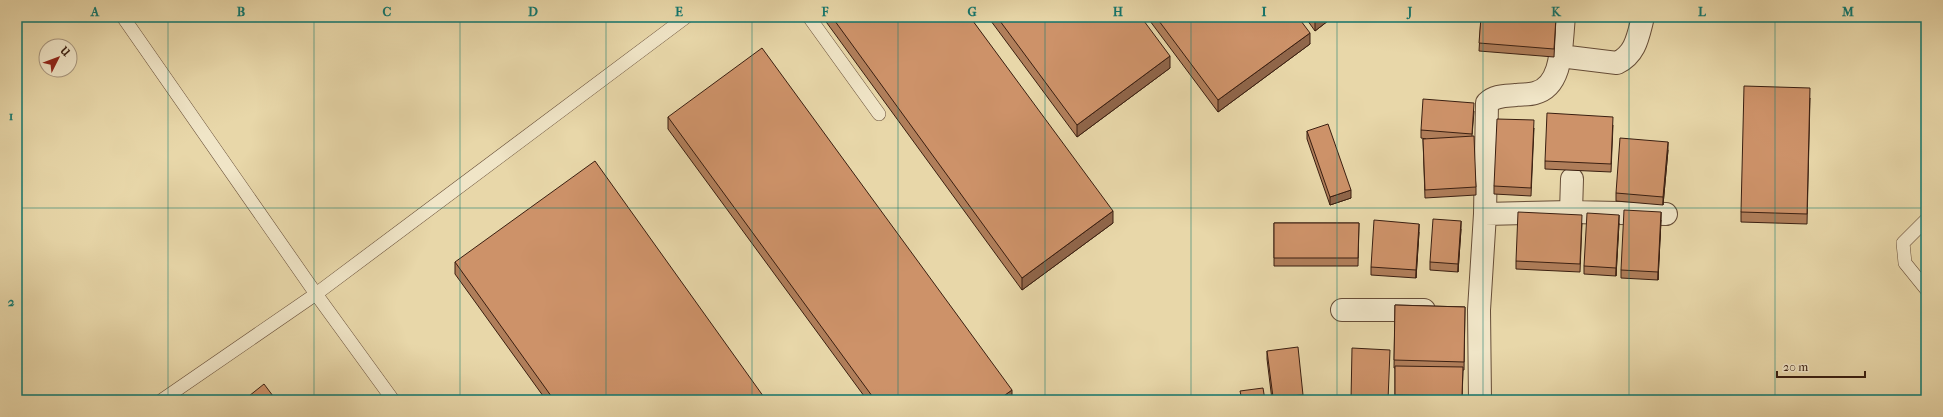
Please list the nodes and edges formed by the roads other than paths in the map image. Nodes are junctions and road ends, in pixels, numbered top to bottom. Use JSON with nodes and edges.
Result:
{"nodes":[{"id":1,"x":123,"y":17,"type":"edge"},
{"id":2,"x":686,"y":17,"type":"edge"},
{"id":3,"x":809,"y":17,"type":"edge"},
{"id":4,"x":1564,"y":17,"type":"edge"},
{"id":5,"x":1643,"y":17,"type":"edge"},
{"id":6,"x":1560,"y":56,"type":"junction"},
{"id":7,"x":879,"y":114,"type":"dead end"},
{"id":8,"x":1572,"y":179,"type":"dead end"},
{"id":9,"x":1571,"y":212,"type":"junction"},
{"id":10,"x":1486,"y":214,"type":"junction"},
{"id":11,"x":1666,"y":214,"type":"dead end"},
{"id":12,"x":1926,"y":220,"type":"edge"},
{"id":13,"x":1926,"y":289,"type":"edge"},
{"id":14,"x":316,"y":294,"type":"junction"},
{"id":15,"x":1342,"y":310,"type":"dead end"},
{"id":16,"x":1479,"y":310,"type":"junction"},
{"id":17,"x":162,"y":400,"type":"edge"},
{"id":18,"x":393,"y":400,"type":"edge"},
{"id":19,"x":1480,"y":400,"type":"edge"}],
"edges":[{"from":1,"to":14,"type":"lane"},
{"from":2,"to":14,"type":"lane"},
{"from":3,"to":7,"type":"lane"},
{"from":4,"to":6,"type":"street"},
{"from":5,"to":6,"type":"street"},
{"from":6,"to":10,"type":"street"},
{"from":8,"to":9,"type":"street"},
{"from":9,"to":10,"type":"street"},
{"from":9,"to":11,"type":"street"},
{"from":10,"to":16,"type":"street"},
{"from":12,"to":13,"type":"lane"},
{"from":14,"to":17,"type":"lane"},
{"from":14,"to":18,"type":"lane"},
{"from":15,"to":16,"type":"street"},
{"from":16,"to":19,"type":"street"}]}
